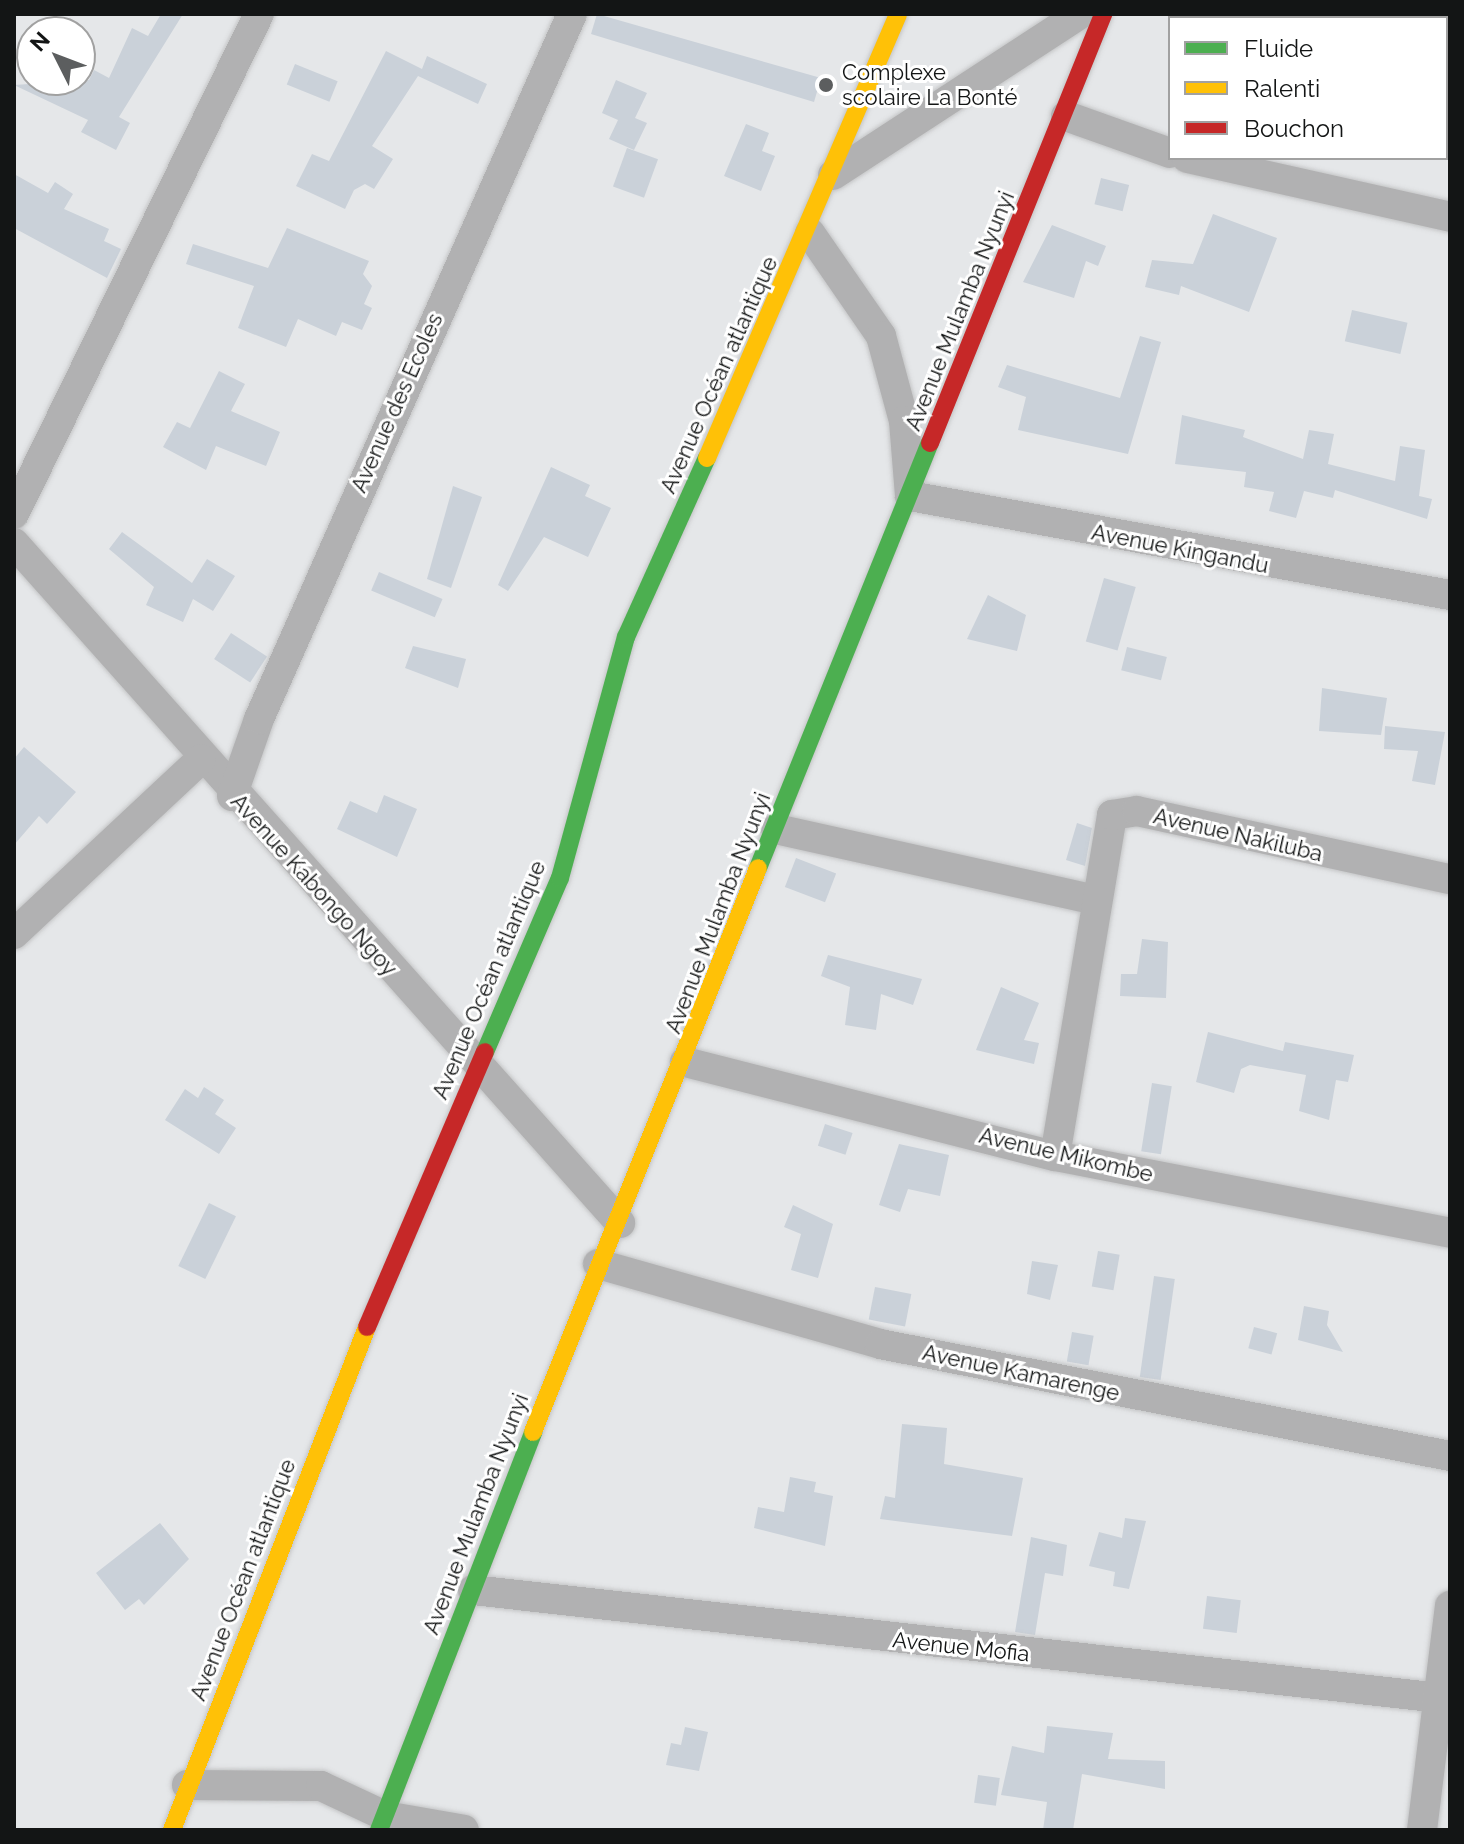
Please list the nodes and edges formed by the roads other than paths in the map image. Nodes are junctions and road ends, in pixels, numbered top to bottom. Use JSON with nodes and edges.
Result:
{"nodes":[{"id":1,"x":259,"y":14,"type":"edge"},
{"id":2,"x":572,"y":14,"type":"edge"},
{"id":3,"x":898,"y":14,"type":"edge"},
{"id":4,"x":1080,"y":14,"type":"edge"},
{"id":5,"x":1103,"y":14,"type":"edge"},
{"id":6,"x":1066,"y":116,"type":"junction"},
{"id":7,"x":1168,"y":152,"type":"edge"},
{"id":8,"x":1196,"y":160,"type":"edge"},
{"id":9,"x":833,"y":175,"type":"junction"},
{"id":10,"x":1450,"y":217,"type":"edge"},
{"id":11,"x":810,"y":233,"type":"junction"},
{"id":12,"x":910,"y":496,"type":"junction"},
{"id":13,"x":14,"y":514,"type":"edge"},
{"id":14,"x":14,"y":543,"type":"edge"},
{"id":15,"x":1450,"y":595,"type":"edge"},
{"id":16,"x":201,"y":759,"type":"junction"},
{"id":17,"x":232,"y":796,"type":"junction"},
{"id":18,"x":776,"y":829,"type":"junction"},
{"id":19,"x":1450,"y":879,"type":"edge"},
{"id":20,"x":1095,"y":900,"type":"junction"},
{"id":21,"x":14,"y":934,"type":"edge"},
{"id":22,"x":685,"y":1062,"type":"junction"},
{"id":23,"x":479,"y":1068,"type":"junction"},
{"id":24,"x":1055,"y":1156,"type":"junction"},
{"id":25,"x":620,"y":1223,"type":"junction"},
{"id":26,"x":1450,"y":1233,"type":"edge"},
{"id":27,"x":598,"y":1264,"type":"junction"},
{"id":28,"x":1450,"y":1456,"type":"edge"},
{"id":29,"x":473,"y":1590,"type":"junction"},
{"id":30,"x":1450,"y":1606,"type":"edge"},
{"id":31,"x":1446,"y":1699,"type":"edge"},
{"id":32,"x":187,"y":1785,"type":"junction"},
{"id":33,"x":382,"y":1823,"type":"edge"},
{"id":34,"x":172,"y":1830,"type":"edge"},
{"id":35,"x":464,"y":1830,"type":"edge"},
{"id":36,"x":1422,"y":1830,"type":"edge"}],
"edges":[{"from":1,"to":13,"type":"street"},
{"from":2,"to":17,"type":"street","name":"Avenue des Ecoles"},
{"from":3,"to":9,"type":"street","name":"Avenue Océan atlantique"},
{"from":4,"to":9,"type":"street"},
{"from":5,"to":6,"type":"street","name":"Avenue Mulamba Nyunyi"},
{"from":6,"to":7,"type":"street"},
{"from":6,"to":12,"type":"street","name":"Avenue Mulamba Nyunyi"},
{"from":8,"to":10,"type":"street"},
{"from":9,"to":11,"type":"street","name":"Avenue Océan atlantique"},
{"from":11,"to":12,"type":"street"},
{"from":11,"to":23,"type":"street","name":"Avenue Océan atlantique"},
{"from":12,"to":15,"type":"street","name":"Avenue Kingandu"},
{"from":12,"to":18,"type":"street","name":"Avenue Mulamba Nyunyi"},
{"from":14,"to":16,"type":"street","name":"Avenue Kabongo Ngoy"},
{"from":16,"to":17,"type":"street","name":"Avenue Kabongo Ngoy"},
{"from":16,"to":21,"type":"street"},
{"from":17,"to":23,"type":"street","name":"Avenue Kabongo Ngoy"},
{"from":18,"to":20,"type":"street"},
{"from":18,"to":22,"type":"street","name":"Avenue Mulamba Nyunyi"},
{"from":19,"to":20,"type":"street","name":"Avenue Nakiluba"},
{"from":20,"to":24,"type":"street"},
{"from":22,"to":24,"type":"street","name":"Avenue Mikombe"},
{"from":22,"to":25,"type":"street","name":"Avenue Mulamba Nyunyi"},
{"from":23,"to":25,"type":"street","name":"Avenue Kabongo Ngoy"},
{"from":23,"to":32,"type":"street","name":"Avenue Océan atlantique"},
{"from":24,"to":26,"type":"street","name":"Avenue Mikombe"},
{"from":25,"to":27,"type":"street","name":"Avenue Mulamba Nyunyi"},
{"from":27,"to":28,"type":"street","name":"Avenue Kamarenge"},
{"from":27,"to":29,"type":"street","name":"Avenue Mulamba Nyunyi"},
{"from":29,"to":31,"type":"street","name":"Avenue Mofia"},
{"from":29,"to":33,"type":"street","name":"Avenue Mulamba Nyunyi"},
{"from":30,"to":31,"type":"street"},
{"from":31,"to":36,"type":"street"},
{"from":32,"to":33,"type":"street"},
{"from":32,"to":34,"type":"street","name":"Avenue Océan atlantique"},
{"from":33,"to":35,"type":"street"}]}
